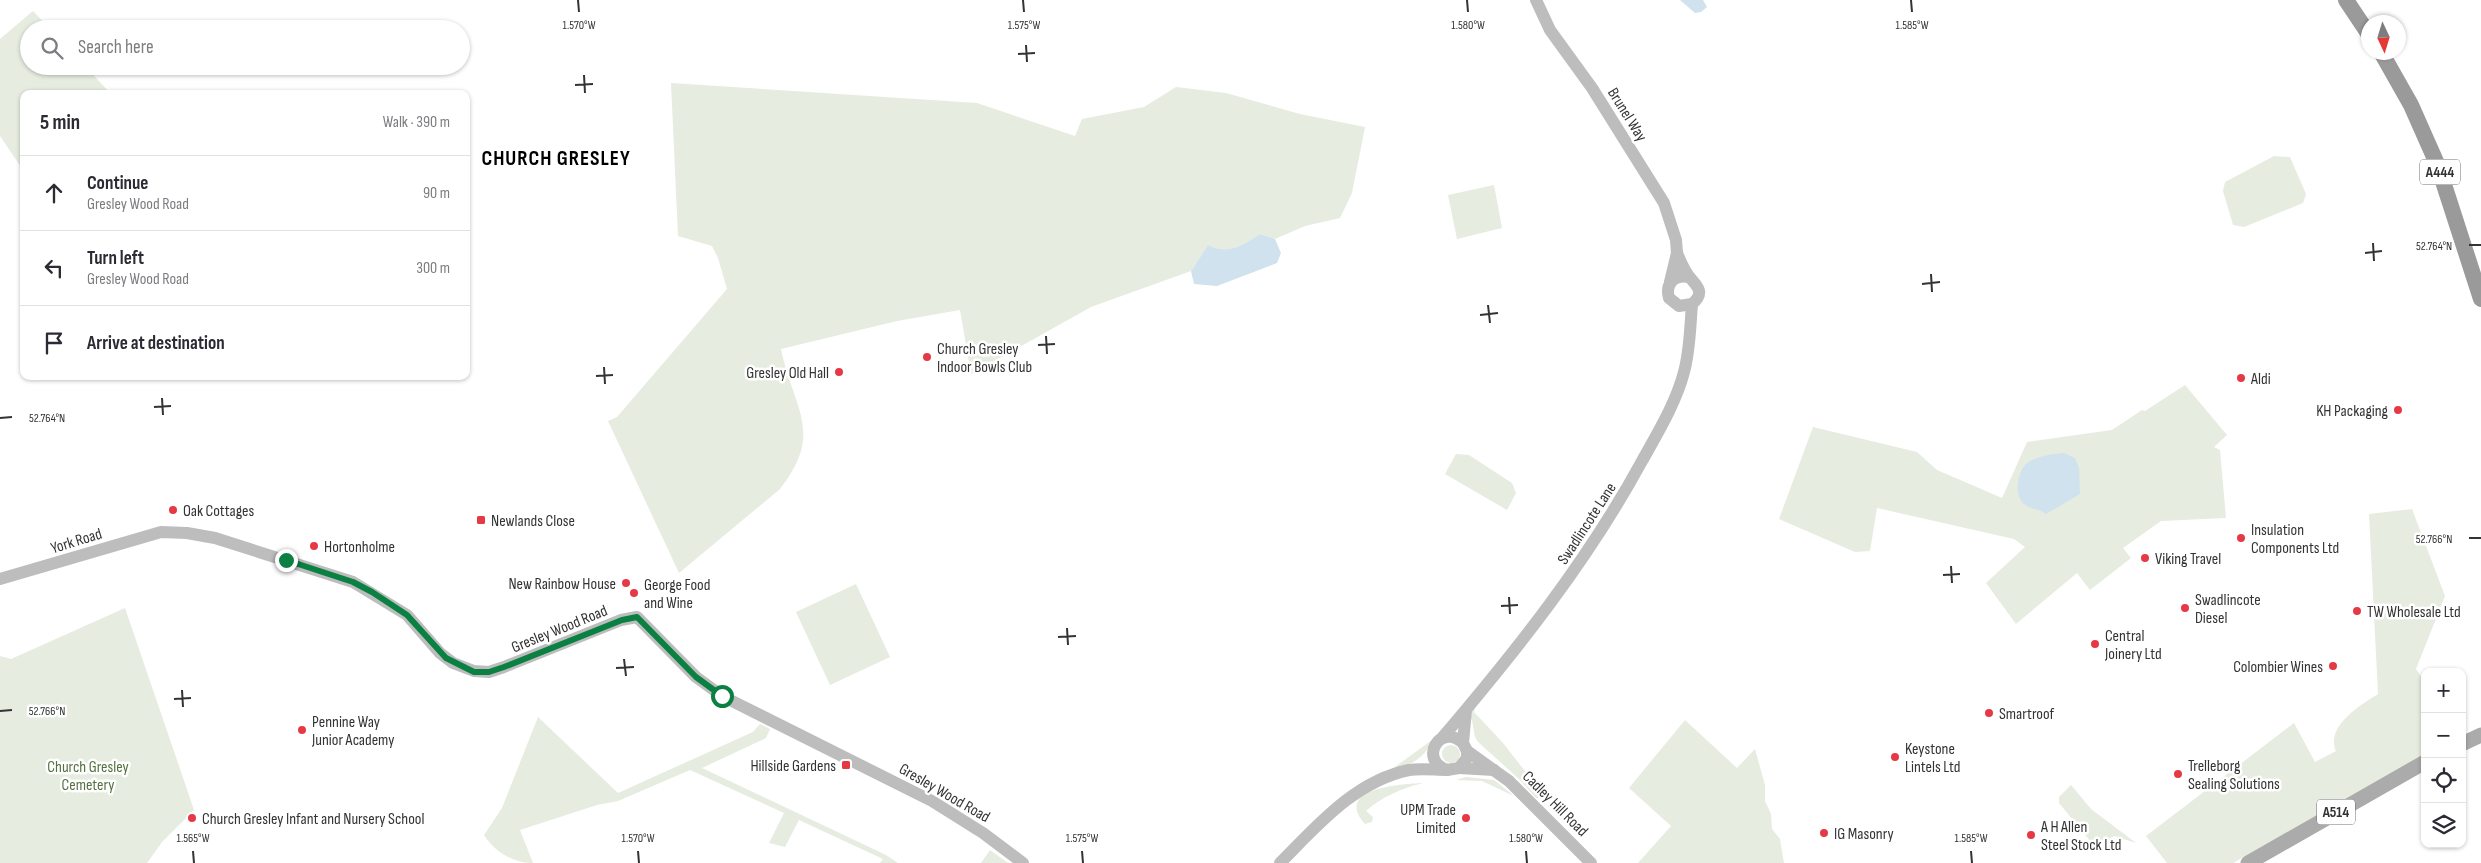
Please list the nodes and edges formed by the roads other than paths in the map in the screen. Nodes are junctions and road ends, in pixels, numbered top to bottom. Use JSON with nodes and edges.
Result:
{"nodes":[{"id":1,"x":1536,"y":0,"type":"edge"},
{"id":2,"x":2346,"y":0,"type":"edge"},
{"id":3,"x":2361,"y":22,"type":"edge"},
{"id":4,"x":2386,"y":60,"type":"edge"},
{"id":5,"x":1677,"y":253,"type":"junction"},
{"id":6,"x":1689,"y":276,"type":"junction"},
{"id":7,"x":1670,"y":282,"type":"junction"},
{"id":8,"x":2481,"y":299,"type":"edge"},
{"id":9,"x":1692,"y":304,"type":"junction"},
{"id":10,"x":1675,"y":305,"type":"junction"},
{"id":11,"x":1690,"y":330,"type":"junction"},
{"id":12,"x":161,"y":532,"type":"joint"},
{"id":13,"x":0,"y":580,"type":"edge"},
{"id":14,"x":1466,"y":710,"type":"junction"},
{"id":15,"x":2481,"y":735,"type":"edge"},
{"id":16,"x":1442,"y":738,"type":"junction"},
{"id":17,"x":2466,"y":742,"type":"edge"},
{"id":18,"x":1465,"y":747,"type":"junction"},
{"id":19,"x":1433,"y":751,"type":"junction"},
{"id":20,"x":2421,"y":764,"type":"edge"},
{"id":21,"x":1453,"y":769,"type":"junction"},
{"id":22,"x":1410,"y":770,"type":"junction"},
{"id":23,"x":1494,"y":770,"type":"junction"},
{"id":24,"x":1023,"y":863,"type":"edge"},
{"id":25,"x":1280,"y":863,"type":"edge"},
{"id":26,"x":1591,"y":863,"type":"edge"},
{"id":27,"x":2248,"y":863,"type":"edge"}],
"edges":[{"from":1,"to":5,"type":"street","name":"Brunel Way"},
{"from":2,"to":3,"type":"highway"},
{"from":4,"to":8,"type":"highway","number":"A444"},
{"from":5,"to":6,"type":"street","name":"Brunel Way"},
{"from":5,"to":7,"type":"street","name":"Brunel Way"},
{"from":6,"to":7,"type":"street"},
{"from":6,"to":9,"type":"street"},
{"from":7,"to":10,"type":"street"},
{"from":9,"to":10,"type":"street"},
{"from":9,"to":11,"type":"street","name":"Swadlincote Lane"},
{"from":10,"to":11,"type":"street"},
{"from":11,"to":14,"type":"street","name":"Swadlincote Lane"},
{"from":12,"to":13,"type":"street","name":"York Road"},
{"from":12,"to":24,"type":"street","name":"Gresley Wood Road"},
{"from":14,"to":16,"type":"street","name":"Swadlincote Lane"},
{"from":14,"to":18,"type":"street"},
{"from":15,"to":17,"type":"main road"},
{"from":16,"to":18,"type":"street"},
{"from":16,"to":19,"type":"street"},
{"from":18,"to":21,"type":"street"},
{"from":18,"to":23,"type":"street","name":"Cadley Hill Road"},
{"from":19,"to":21,"type":"street"},
{"from":19,"to":22,"type":"street"},
{"from":20,"to":27,"type":"main road","number":"A514"},
{"from":21,"to":22,"type":"street"},
{"from":21,"to":23,"type":"street"},
{"from":22,"to":25,"type":"street"},
{"from":23,"to":26,"type":"street","name":"Cadley Hill Road"}]}
